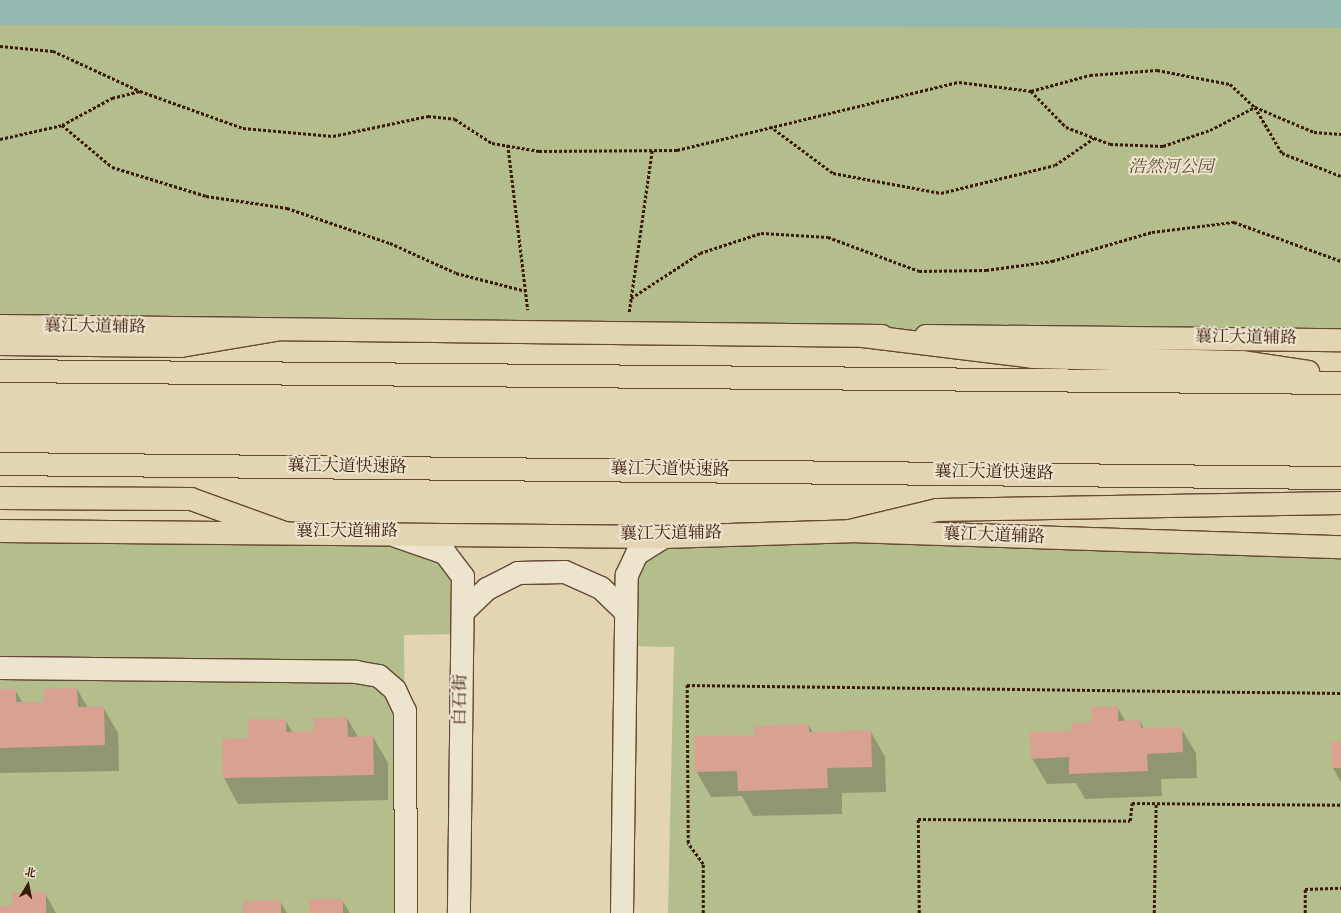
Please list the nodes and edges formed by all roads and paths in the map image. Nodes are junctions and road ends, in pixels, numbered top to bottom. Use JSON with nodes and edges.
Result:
{"nodes":[{"id":1,"x":0,"y":46,"type":"edge"},
{"id":2,"x":140,"y":91,"type":"junction"},
{"id":3,"x":1031,"y":91,"type":"junction"},
{"id":4,"x":1255,"y":107,"type":"junction"},
{"id":5,"x":62,"y":125,"type":"junction"},
{"id":6,"x":770,"y":126,"type":"junction"},
{"id":7,"x":1341,"y":134,"type":"edge"},
{"id":8,"x":1094,"y":138,"type":"junction"},
{"id":9,"x":0,"y":139,"type":"edge"},
{"id":10,"x":508,"y":145,"type":"junction"},
{"id":11,"x":652,"y":150,"type":"junction"},
{"id":12,"x":1341,"y":176,"type":"edge"},
{"id":13,"x":1341,"y":261,"type":"edge"},
{"id":14,"x":526,"y":291,"type":"junction"},
{"id":15,"x":631,"y":298,"type":"junction"},
{"id":16,"x":0,"y":326,"type":"edge"},
{"id":17,"x":276,"y":330,"type":"junction"},
{"id":18,"x":531,"y":333,"type":"junction"},
{"id":19,"x":626,"y":334,"type":"junction"},
{"id":20,"x":863,"y":336,"type":"junction"},
{"id":21,"x":1341,"y":340,"type":"edge"},
{"id":22,"x":0,"y":344,"type":"edge"},
{"id":23,"x":0,"y":371,"type":"edge"},
{"id":24,"x":1341,"y":378,"type":"edge"},
{"id":25,"x":1341,"y":383,"type":"edge"},
{"id":26,"x":0,"y":464,"type":"edge"},
{"id":27,"x":1341,"y":478,"type":"edge"},
{"id":28,"x":0,"y":498,"type":"edge"},
{"id":29,"x":1341,"y":503,"type":"edge"},
{"id":30,"x":0,"y":531,"type":"edge"},
{"id":31,"x":850,"y":531,"type":"junction"},
{"id":32,"x":388,"y":532,"type":"junction"},
{"id":33,"x":285,"y":534,"type":"junction"},
{"id":34,"x":664,"y":537,"type":"junction"},
{"id":35,"x":1341,"y":547,"type":"edge"},
{"id":36,"x":463,"y":612,"type":"junction"},
{"id":37,"x":626,"y":612,"type":"junction"},
{"id":38,"x":0,"y":668,"type":"edge"},
{"id":39,"x":1341,"y":693,"type":"edge"},
{"id":40,"x":1156,"y":803,"type":"junction"},
{"id":41,"x":1341,"y":805,"type":"edge"},
{"id":42,"x":1341,"y":888,"type":"edge"},
{"id":43,"x":406,"y":913,"type":"edge"},
{"id":44,"x":459,"y":913,"type":"edge"},
{"id":45,"x":622,"y":913,"type":"edge"},
{"id":46,"x":703,"y":913,"type":"edge"},
{"id":47,"x":919,"y":913,"type":"edge"},
{"id":48,"x":1154,"y":913,"type":"edge"},
{"id":49,"x":1305,"y":913,"type":"edge"}],
"edges":[{"from":1,"to":2,"type":"path"},
{"from":2,"to":5,"type":"path"},
{"from":2,"to":10,"type":"path"},
{"from":3,"to":4,"type":"path"},
{"from":3,"to":6,"type":"path"},
{"from":3,"to":8,"type":"path"},
{"from":4,"to":7,"type":"path"},
{"from":4,"to":8,"type":"path"},
{"from":4,"to":12,"type":"path"},
{"from":5,"to":9,"type":"path"},
{"from":5,"to":14,"type":"path"},
{"from":6,"to":8,"type":"path"},
{"from":6,"to":11,"type":"path"},
{"from":10,"to":11,"type":"path"},
{"from":10,"to":14,"type":"path"},
{"from":11,"to":15,"type":"path"},
{"from":13,"to":15,"type":"path"},
{"from":14,"to":18,"type":"path"},
{"from":15,"to":19,"type":"path"},
{"from":16,"to":17,"type":"main road","name":"襄江大道辅路"},
{"from":17,"to":18,"type":"main road","name":"襄江大道辅路"},
{"from":17,"to":22,"type":"main road"},
{"from":18,"to":19,"type":"main road","name":"襄江大道辅路"},
{"from":19,"to":20,"type":"main road","name":"襄江大道辅路"},
{"from":20,"to":21,"type":"main road","name":"襄江大道辅路"},
{"from":20,"to":24,"type":"main road"},
{"from":23,"to":25,"type":"main road"},
{"from":26,"to":27,"type":"main road","name":"襄江大道快速路"},
{"from":28,"to":33,"type":"main road"},
{"from":29,"to":31,"type":"main road"},
{"from":30,"to":33,"type":"main road","name":"襄江大道辅路"},
{"from":31,"to":34,"type":"main road","name":"襄江大道辅路"},
{"from":31,"to":35,"type":"main road","name":"襄江大道辅路"},
{"from":32,"to":33,"type":"main road","name":"襄江大道辅路"},
{"from":32,"to":34,"type":"main road","name":"襄江大道辅路"},
{"from":32,"to":36,"type":"street","name":"白石街"},
{"from":34,"to":37,"type":"street"},
{"from":36,"to":37,"type":"street"},
{"from":36,"to":44,"type":"street","name":"白石街"},
{"from":37,"to":45,"type":"street"},
{"from":38,"to":43,"type":"street"},
{"from":39,"to":46,"type":"path"},
{"from":40,"to":41,"type":"path"},
{"from":40,"to":47,"type":"path"},
{"from":40,"to":48,"type":"path"},
{"from":42,"to":49,"type":"path"}]}
